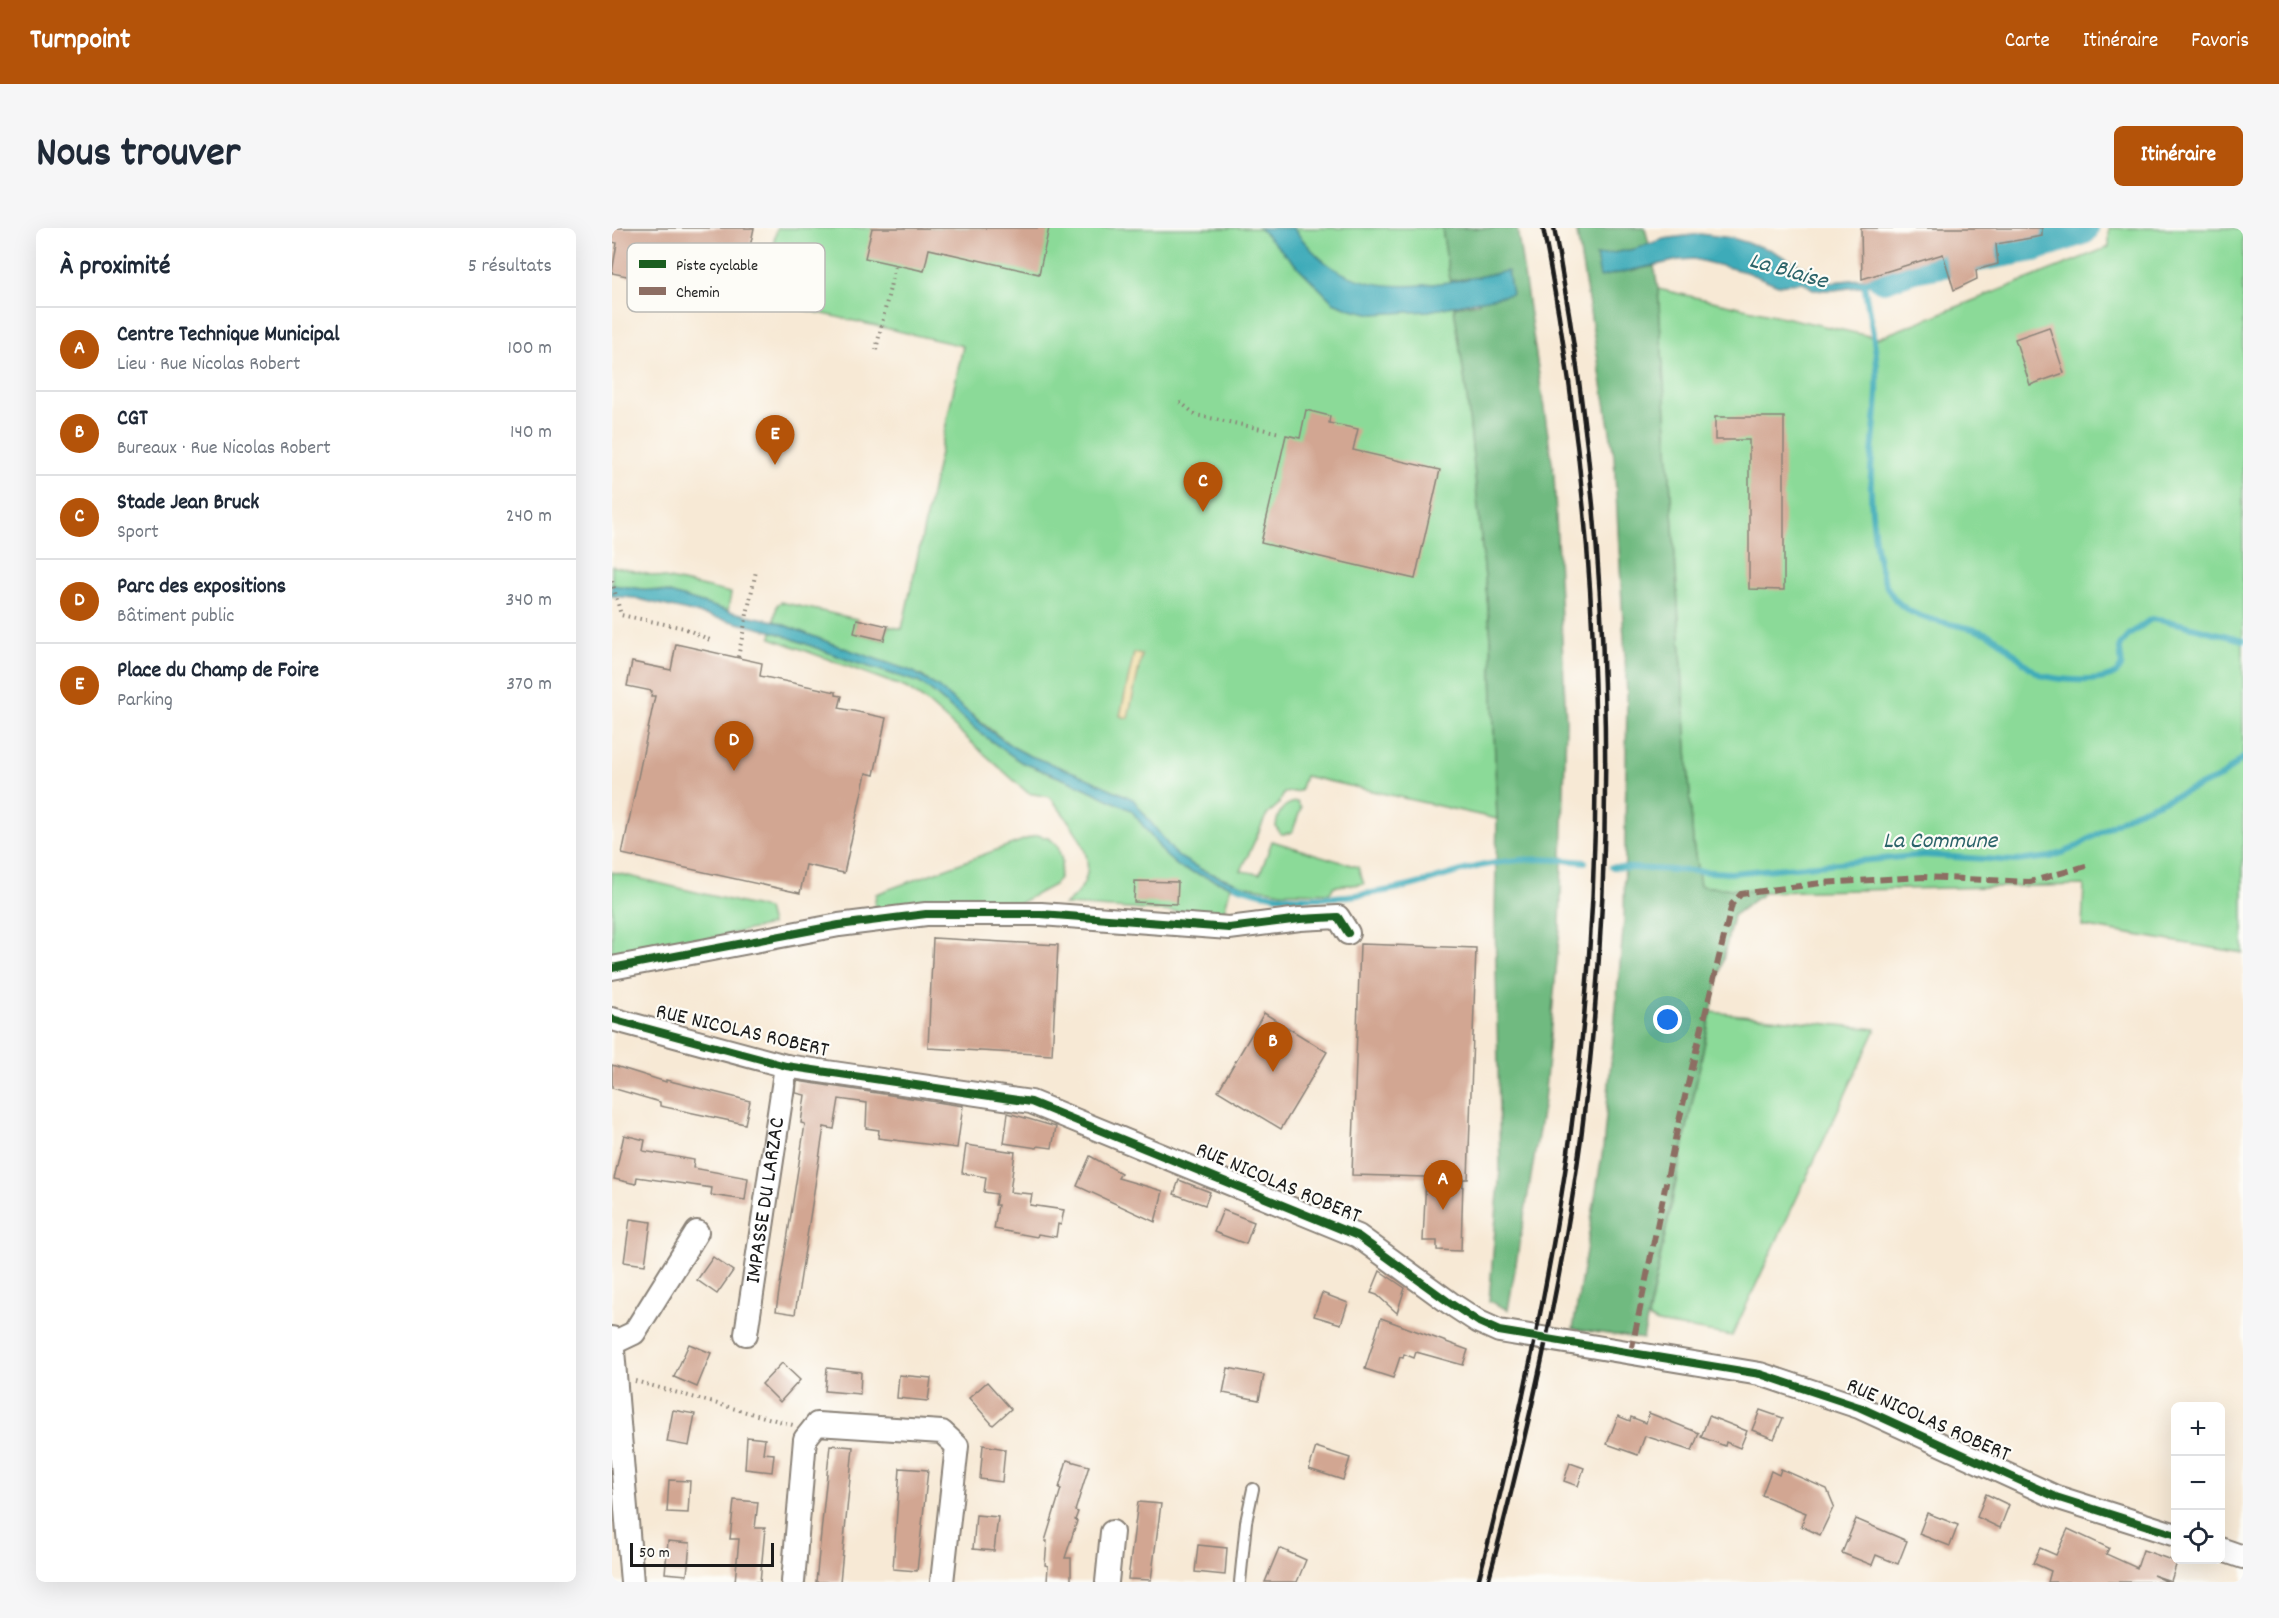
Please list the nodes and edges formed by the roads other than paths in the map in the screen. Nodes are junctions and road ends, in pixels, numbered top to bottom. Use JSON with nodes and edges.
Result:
{"nodes":[{"id":1,"x":1348,"y":933,"type":"dead end"},
{"id":2,"x":612,"y":968,"type":"edge"},
{"id":3,"x":612,"y":1019,"type":"edge"},
{"id":4,"x":786,"y":1066,"type":"junction"},
{"id":5,"x":697,"y":1232,"type":"dead end"},
{"id":6,"x":746,"y":1334,"type":"dead end"},
{"id":7,"x":612,"y":1338,"type":"edge"},
{"id":8,"x":613,"y":1343,"type":"edge"},
{"id":9,"x":1253,"y":1489,"type":"dead end"},
{"id":10,"x":1112,"y":1532,"type":"dead end"},
{"id":11,"x":2171,"y":1534,"type":"edge"},
{"id":12,"x":2225,"y":1552,"type":"edge"},
{"id":13,"x":2243,"y":1557,"type":"edge"},
{"id":14,"x":632,"y":1582,"type":"edge"},
{"id":15,"x":793,"y":1582,"type":"edge"},
{"id":16,"x":942,"y":1582,"type":"edge"},
{"id":17,"x":1107,"y":1582,"type":"edge"},
{"id":18,"x":1240,"y":1582,"type":"edge"}],
"edges":[{"from":1,"to":2,"type":"street"},
{"from":3,"to":4,"type":"street","name":"RUE NICOLAS ROBERT"},
{"from":4,"to":6,"type":"street","name":"IMPASSE DU LARZAC"},
{"from":4,"to":11,"type":"street","name":"RUE NICOLAS ROBERT"},
{"from":5,"to":8,"type":"street"},
{"from":7,"to":8,"type":"street"},
{"from":8,"to":14,"type":"street"},
{"from":9,"to":18,"type":"lane"},
{"from":10,"to":17,"type":"street"},
{"from":12,"to":13,"type":"street"},
{"from":15,"to":16,"type":"street"}]}
